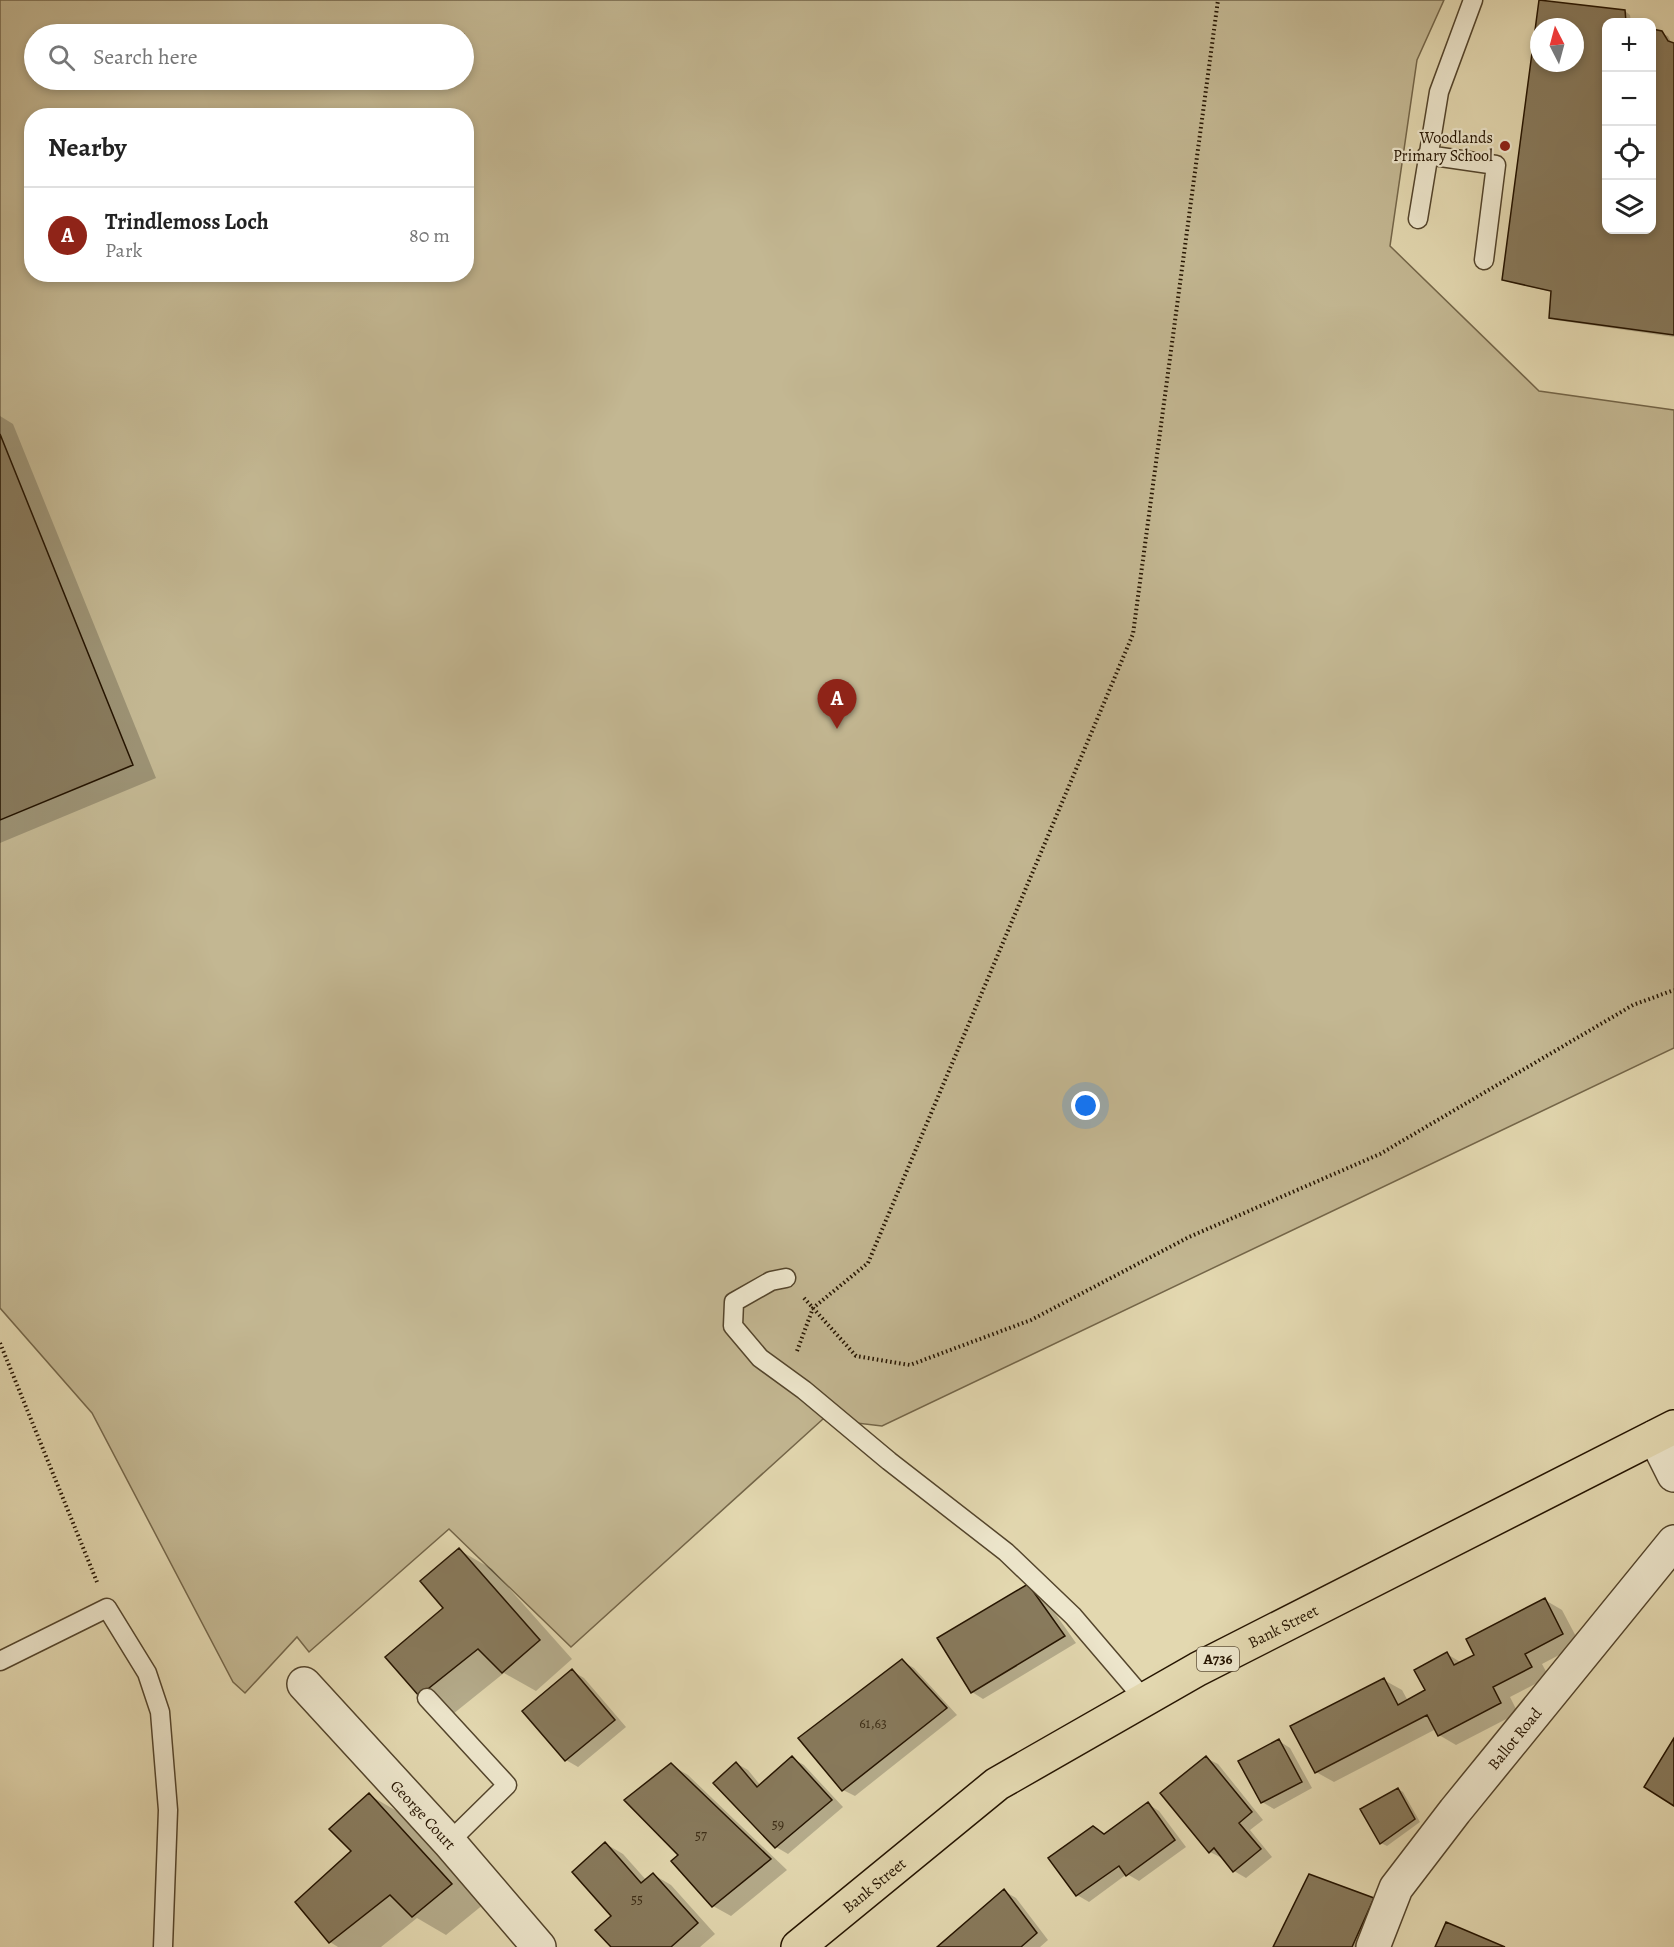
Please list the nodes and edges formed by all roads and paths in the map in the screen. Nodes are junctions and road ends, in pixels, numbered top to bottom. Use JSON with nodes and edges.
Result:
{"nodes":[{"id":1,"x":1218,"y":0,"type":"edge"},
{"id":2,"x":1473,"y":0,"type":"edge"},
{"id":3,"x":1427,"y":155,"type":"junction"},
{"id":4,"x":1418,"y":219,"type":"dead end"},
{"id":5,"x":1484,"y":260,"type":"dead end"},
{"id":6,"x":1674,"y":990,"type":"edge"},
{"id":7,"x":786,"y":1278,"type":"joint"},
{"id":8,"x":813,"y":1308,"type":"junction"},
{"id":9,"x":0,"y":1343,"type":"edge"},
{"id":10,"x":787,"y":1378,"type":"junction"},
{"id":11,"x":1664,"y":1432,"type":"edge"},
{"id":12,"x":1674,"y":1475,"type":"edge"},
{"id":13,"x":1674,"y":1542,"type":"edge"},
{"id":14,"x":108,"y":1608,"type":"junction"},
{"id":15,"x":0,"y":1661,"type":"edge"},
{"id":16,"x":304,"y":1684,"type":"dead end"},
{"id":17,"x":427,"y":1698,"type":"dead end"},
{"id":18,"x":1144,"y":1699,"type":"junction"},
{"id":19,"x":449,"y":1842,"type":"junction"},
{"id":20,"x":164,"y":1947,"type":"edge"},
{"id":21,"x":539,"y":1947,"type":"edge"},
{"id":22,"x":798,"y":1947,"type":"edge"},
{"id":23,"x":1373,"y":1947,"type":"edge"}],
"edges":[{"from":1,"to":8,"type":"path"},
{"from":2,"to":3,"type":"lane"},
{"from":3,"to":4,"type":"lane"},
{"from":3,"to":5,"type":"lane"},
{"from":6,"to":8,"type":"path"},
{"from":7,"to":8,"type":"path"},
{"from":7,"to":10,"type":"lane"},
{"from":8,"to":10,"type":"path"},
{"from":9,"to":14,"type":"path"},
{"from":10,"to":18,"type":"lane"},
{"from":11,"to":12,"type":"street"},
{"from":11,"to":18,"type":"main road","name":"Bank Street","number":"A736"},
{"from":13,"to":23,"type":"street","name":"Ballot Road"},
{"from":14,"to":15,"type":"lane"},
{"from":14,"to":20,"type":"lane"},
{"from":16,"to":19,"type":"street","name":"George Court"},
{"from":17,"to":19,"type":"lane"},
{"from":18,"to":22,"type":"main road","name":"Bank Street","number":"A736"},
{"from":19,"to":21,"type":"street","name":"George Court"}]}
